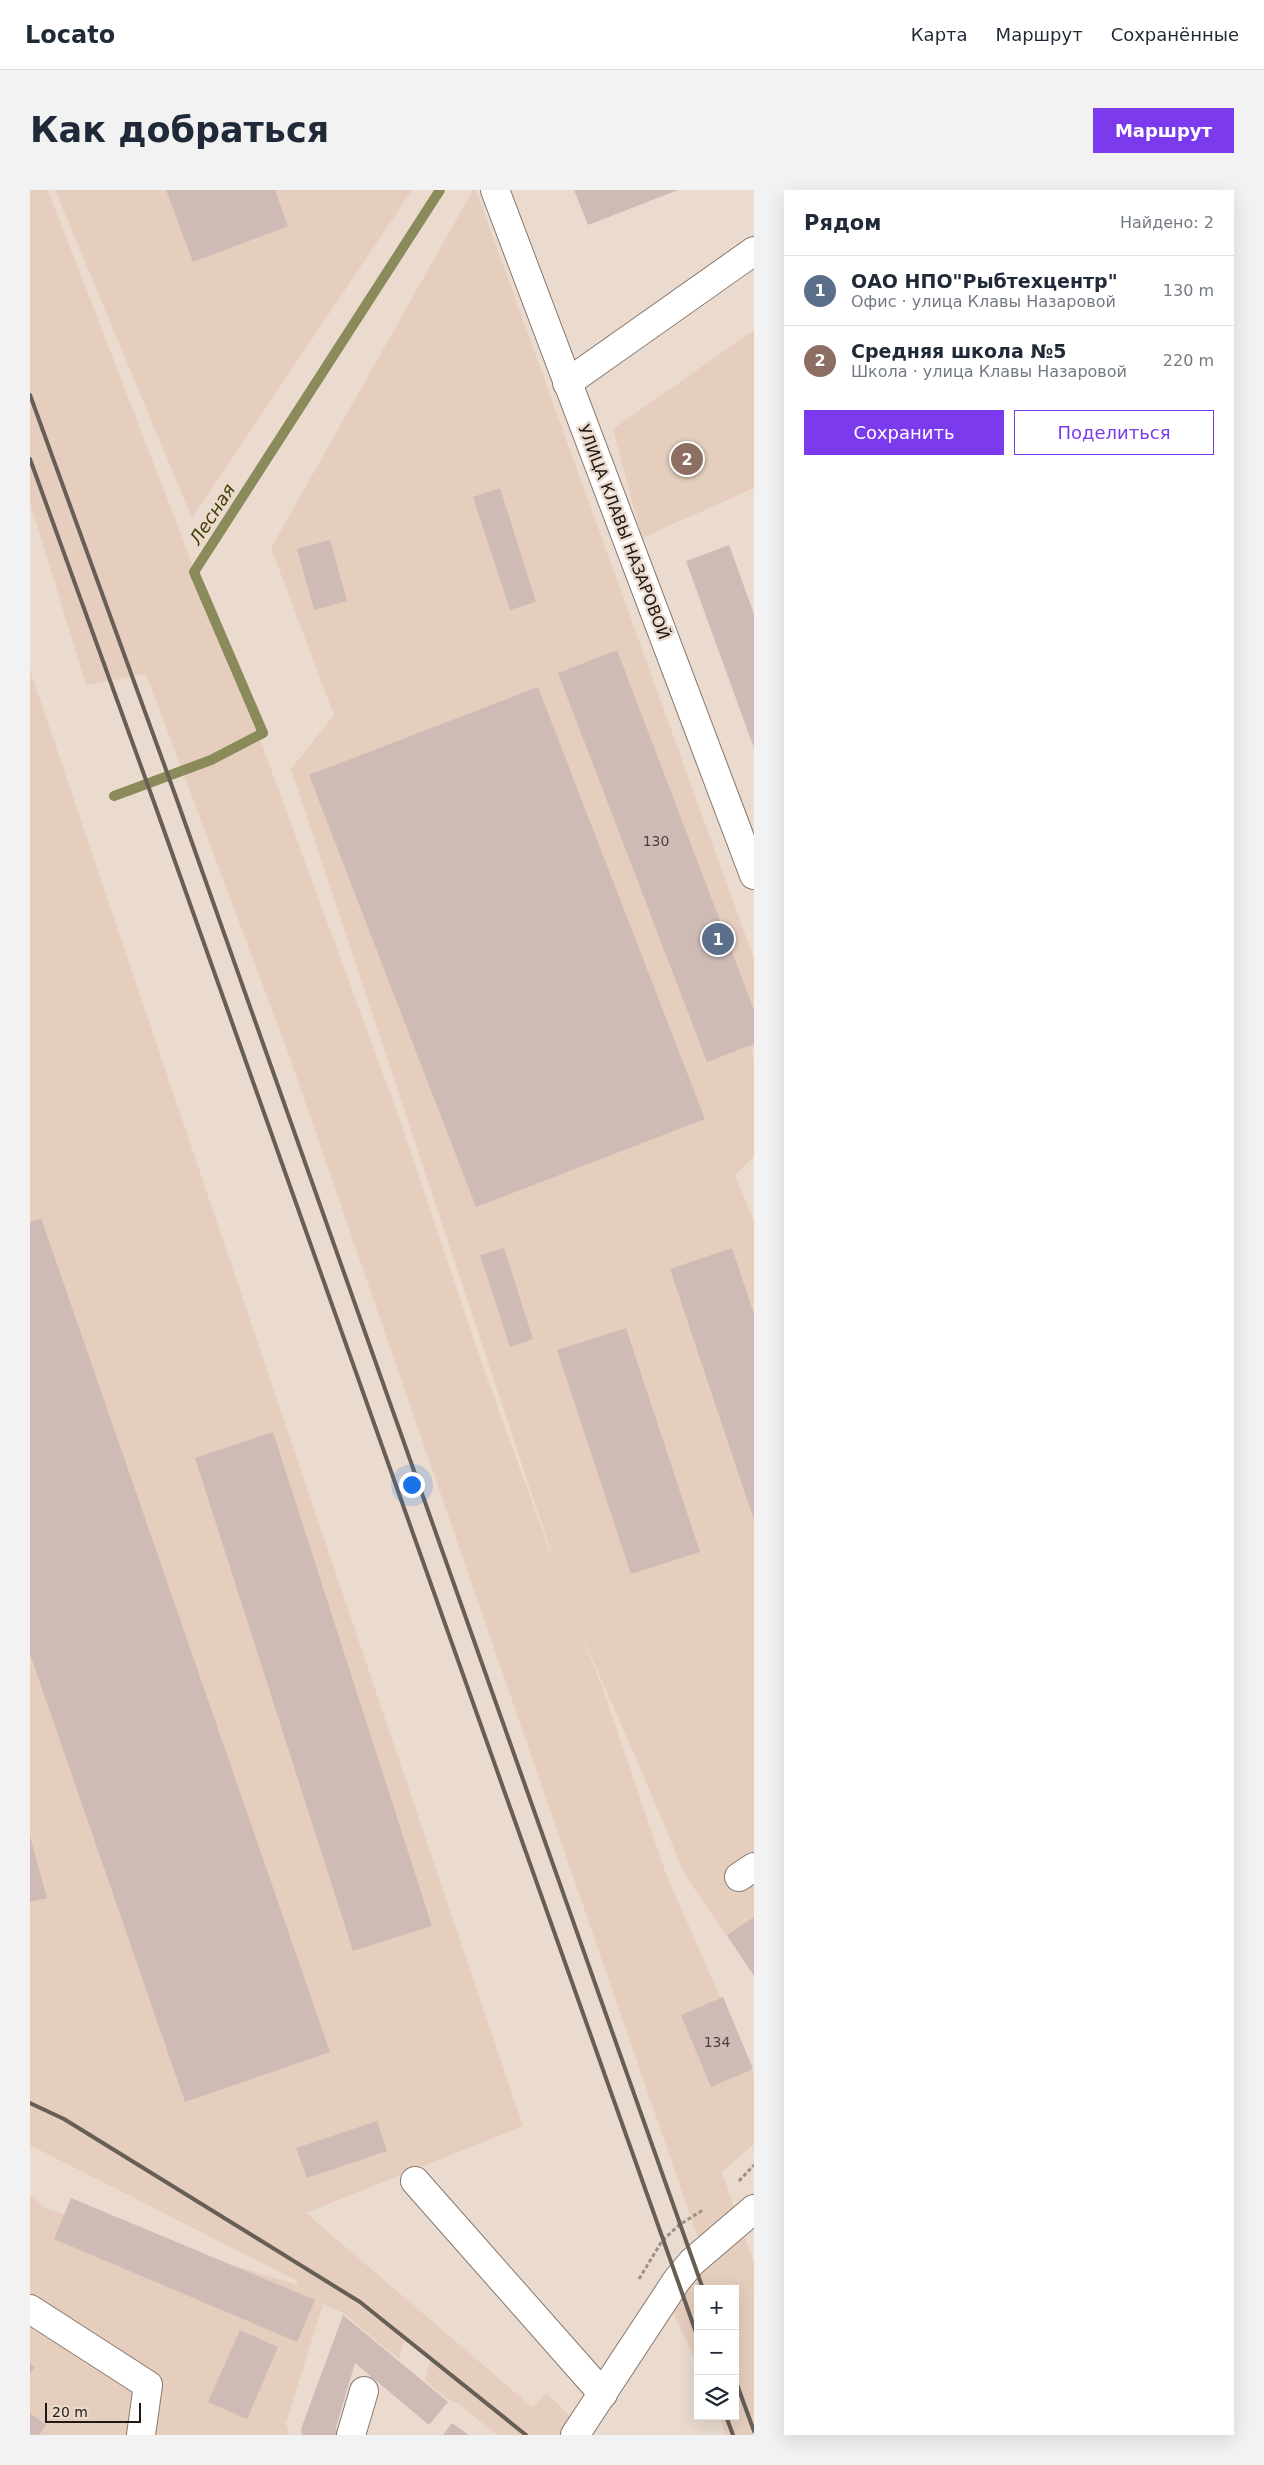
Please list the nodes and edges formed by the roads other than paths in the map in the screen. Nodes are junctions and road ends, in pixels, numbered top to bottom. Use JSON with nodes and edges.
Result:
{"nodes":[{"id":1,"x":495,"y":190,"type":"edge"},
{"id":2,"x":754,"y":251,"type":"edge"},
{"id":3,"x":568,"y":383,"type":"junction"},
{"id":4,"x":754,"y":875,"type":"edge"},
{"id":5,"x":416,"y":2181,"type":"dead end"},
{"id":6,"x":754,"y":2209,"type":"edge"},
{"id":7,"x":30,"y":2309,"type":"edge"},
{"id":8,"x":364,"y":2391,"type":"dead end"},
{"id":9,"x":603,"y":2394,"type":"junction"},
{"id":10,"x":141,"y":2435,"type":"edge"},
{"id":11,"x":351,"y":2435,"type":"edge"},
{"id":12,"x":575,"y":2435,"type":"edge"}],
"edges":[{"from":1,"to":3,"type":"street","name":"УЛИЦА КЛАВЫ НАЗАРОВОЙ"},
{"from":2,"to":3,"type":"street"},
{"from":3,"to":4,"type":"street","name":"УЛИЦА КЛАВЫ НАЗАРОВОЙ"},
{"from":5,"to":9,"type":"street"},
{"from":6,"to":9,"type":"street"},
{"from":7,"to":10,"type":"street"},
{"from":8,"to":11,"type":"street"},
{"from":9,"to":12,"type":"street"}]}
